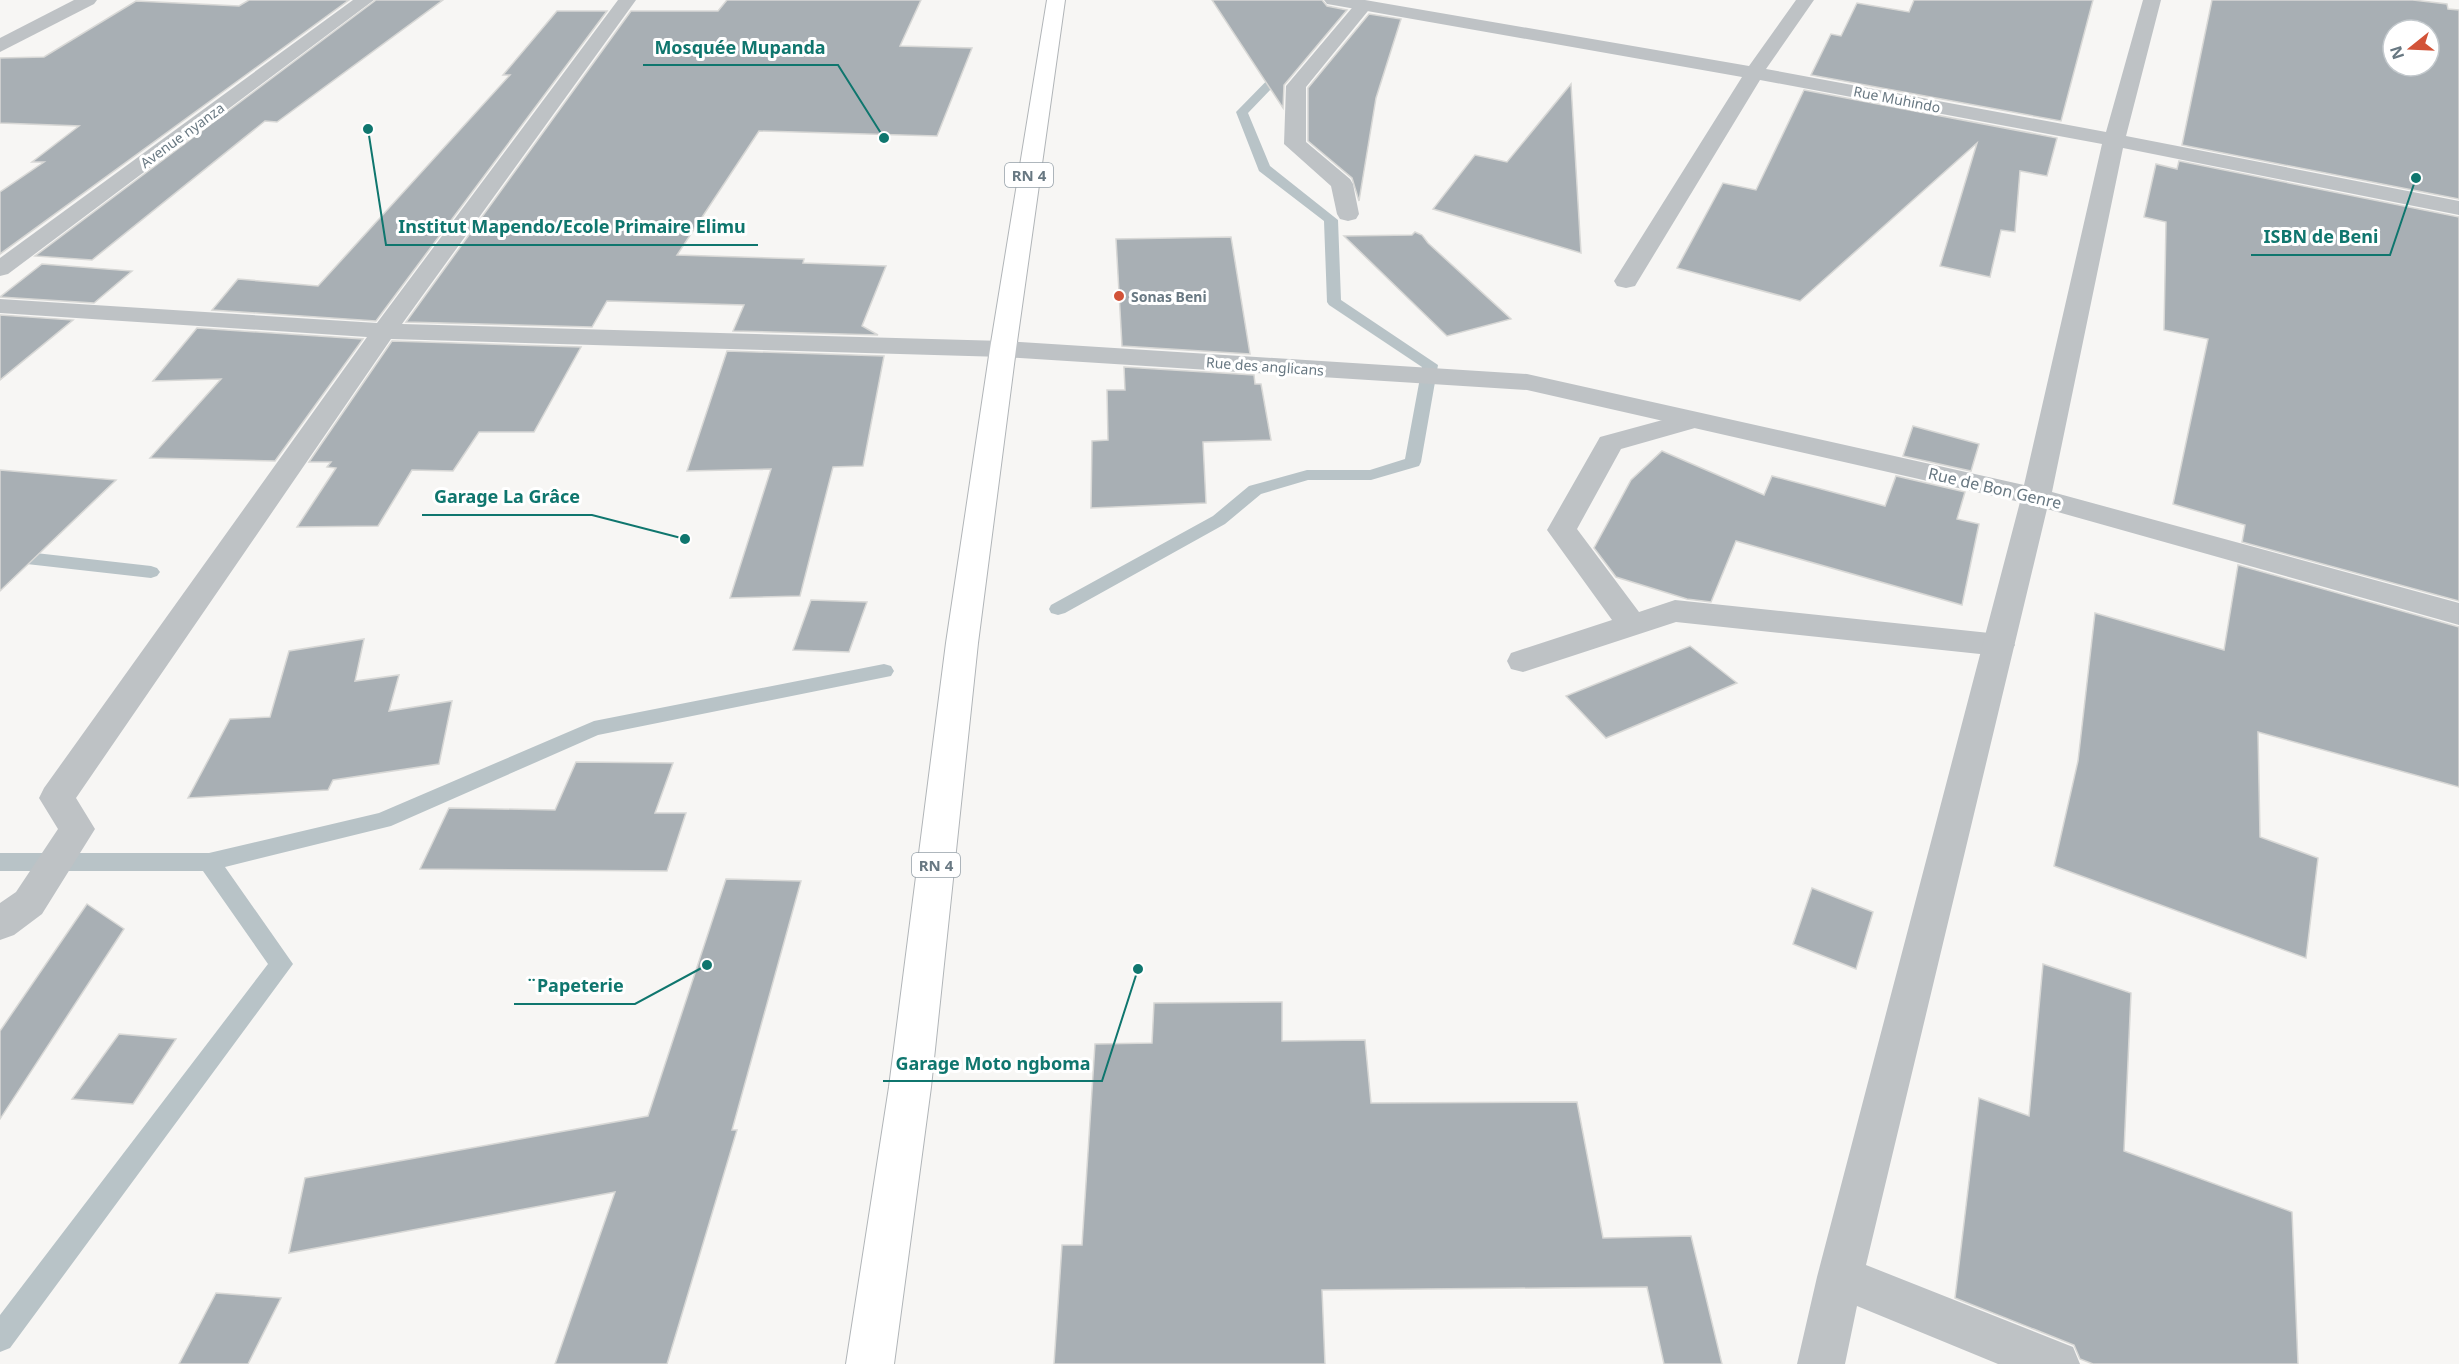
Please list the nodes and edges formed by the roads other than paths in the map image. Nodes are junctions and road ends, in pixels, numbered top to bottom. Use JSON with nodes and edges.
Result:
{"nodes":[{"id":1,"x":88,"y":0,"type":"edge"},
{"id":2,"x":365,"y":0,"type":"edge"},
{"id":3,"x":627,"y":0,"type":"edge"},
{"id":4,"x":1056,"y":0,"type":"edge"},
{"id":5,"x":1805,"y":0,"type":"edge"},
{"id":6,"x":2152,"y":0,"type":"edge"},
{"id":7,"x":1348,"y":3,"type":"edge"},
{"id":8,"x":1466,"y":7,"type":"dead end"},
{"id":9,"x":1450,"y":21,"type":"junction"},
{"id":10,"x":0,"y":46,"type":"edge"},
{"id":11,"x":1754,"y":73,"type":"junction"},
{"id":12,"x":2114,"y":140,"type":"junction"},
{"id":13,"x":2459,"y":208,"type":"edge"},
{"id":14,"x":1347,"y":214,"type":"dead end"},
{"id":15,"x":0,"y":269,"type":"edge"},
{"id":16,"x":1626,"y":281,"type":"dead end"},
{"id":17,"x":0,"y":306,"type":"edge"},
{"id":18,"x":384,"y":331,"type":"junction"},
{"id":19,"x":1003,"y":349,"type":"junction"},
{"id":20,"x":1527,"y":382,"type":"joint"},
{"id":21,"x":1692,"y":420,"type":"junction"},
{"id":22,"x":2036,"y":496,"type":"junction"},
{"id":23,"x":2459,"y":614,"type":"edge"},
{"id":24,"x":1632,"y":625,"type":"junction"},
{"id":25,"x":1999,"y":645,"type":"junction"},
{"id":26,"x":1523,"y":661,"type":"dead end"},
{"id":27,"x":15,"y":914,"type":"edge"},
{"id":28,"x":1840,"y":1277,"type":"junction"},
{"id":29,"x":870,"y":1364,"type":"edge"},
{"id":30,"x":1821,"y":1364,"type":"edge"},
{"id":31,"x":2056,"y":1364,"type":"edge"}],
"edges":[{"from":1,"to":10,"type":"street"},
{"from":2,"to":15,"type":"street","name":"Avenue nyanza"},
{"from":3,"to":18,"type":"street"},
{"from":4,"to":19,"type":"highway","number":"RN 4"},
{"from":5,"to":11,"type":"street"},
{"from":6,"to":12,"type":"street"},
{"from":7,"to":9,"type":"street","name":"Rue Muhindo"},
{"from":7,"to":14,"type":"street"},
{"from":8,"to":9,"type":"street"},
{"from":9,"to":11,"type":"street","name":"Rue Muhindo"},
{"from":11,"to":12,"type":"street","name":"Rue Muhindo"},
{"from":11,"to":16,"type":"street"},
{"from":12,"to":13,"type":"street","name":"Rue Muhindo"},
{"from":12,"to":22,"type":"street"},
{"from":17,"to":18,"type":"street","name":"Rue des anglicans"},
{"from":18,"to":19,"type":"street","name":"Rue des anglicans"},
{"from":18,"to":27,"type":"street"},
{"from":19,"to":20,"type":"street","name":"Rue des anglicans"},
{"from":19,"to":29,"type":"highway","number":"RN 4"},
{"from":20,"to":21,"type":"street","name":"Rue de Bon Genre"},
{"from":21,"to":22,"type":"street","name":"Rue de Bon Genre"},
{"from":21,"to":24,"type":"street"},
{"from":22,"to":23,"type":"street","name":"Rue de Bon Genre"},
{"from":22,"to":25,"type":"street"},
{"from":24,"to":25,"type":"street"},
{"from":24,"to":26,"type":"street"},
{"from":25,"to":28,"type":"street"},
{"from":28,"to":30,"type":"street"},
{"from":28,"to":31,"type":"street"}]}
